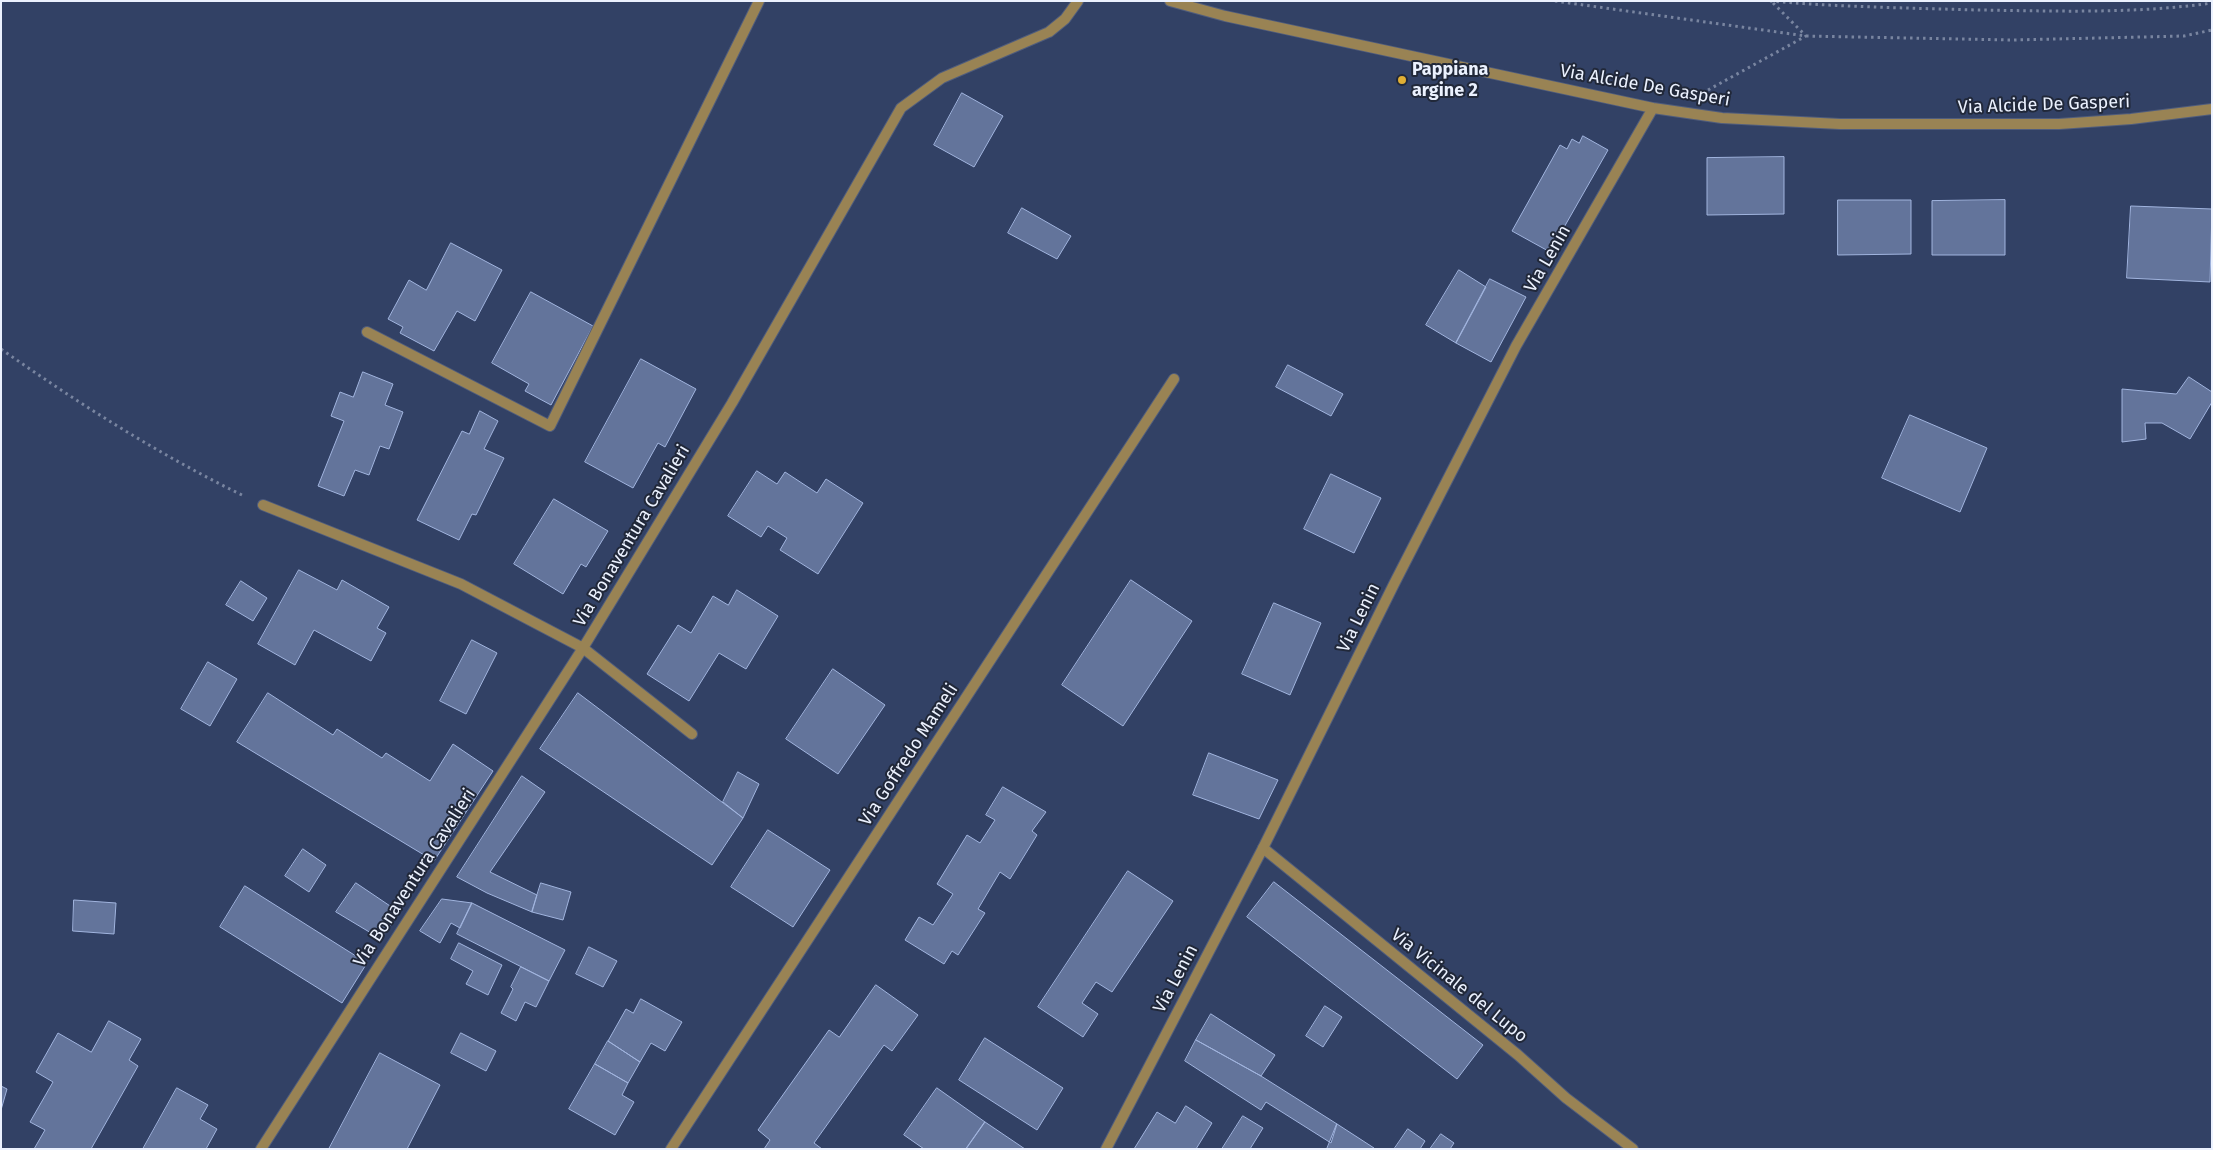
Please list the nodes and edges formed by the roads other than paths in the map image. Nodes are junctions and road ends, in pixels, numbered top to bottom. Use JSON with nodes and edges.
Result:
{"nodes":[{"id":1,"x":759,"y":1,"type":"edge"},
{"id":2,"x":1078,"y":1,"type":"edge"},
{"id":3,"x":1170,"y":1,"type":"edge"},
{"id":4,"x":1652,"y":108,"type":"junction"},
{"id":5,"x":2212,"y":109,"type":"edge"},
{"id":6,"x":367,"y":332,"type":"dead end"},
{"id":7,"x":1174,"y":379,"type":"dead end"},
{"id":8,"x":262,"y":505,"type":"road end"},
{"id":9,"x":583,"y":648,"type":"junction"},
{"id":10,"x":692,"y":734,"type":"dead end"},
{"id":11,"x":1263,"y":848,"type":"junction"},
{"id":12,"x":261,"y":1149,"type":"edge"},
{"id":13,"x":671,"y":1149,"type":"edge"},
{"id":14,"x":1106,"y":1149,"type":"edge"},
{"id":15,"x":1633,"y":1149,"type":"edge"}],
"edges":[{"from":1,"to":6,"type":"street"},
{"from":2,"to":9,"type":"street","name":"Via Bonaventura Cavalieri"},
{"from":3,"to":4,"type":"street","name":"Via Alcide De Gasperi"},
{"from":4,"to":5,"type":"street","name":"Via Alcide De Gasperi"},
{"from":4,"to":11,"type":"street","name":"Via Lenin"},
{"from":7,"to":13,"type":"street","name":"Via Goffredo Mameli"},
{"from":8,"to":9,"type":"street"},
{"from":9,"to":10,"type":"street"},
{"from":9,"to":12,"type":"street","name":"Via Bonaventura Cavalieri"},
{"from":11,"to":14,"type":"street","name":"Via Lenin"},
{"from":11,"to":15,"type":"street","name":"Via Vicinale del Lupo"}]}
